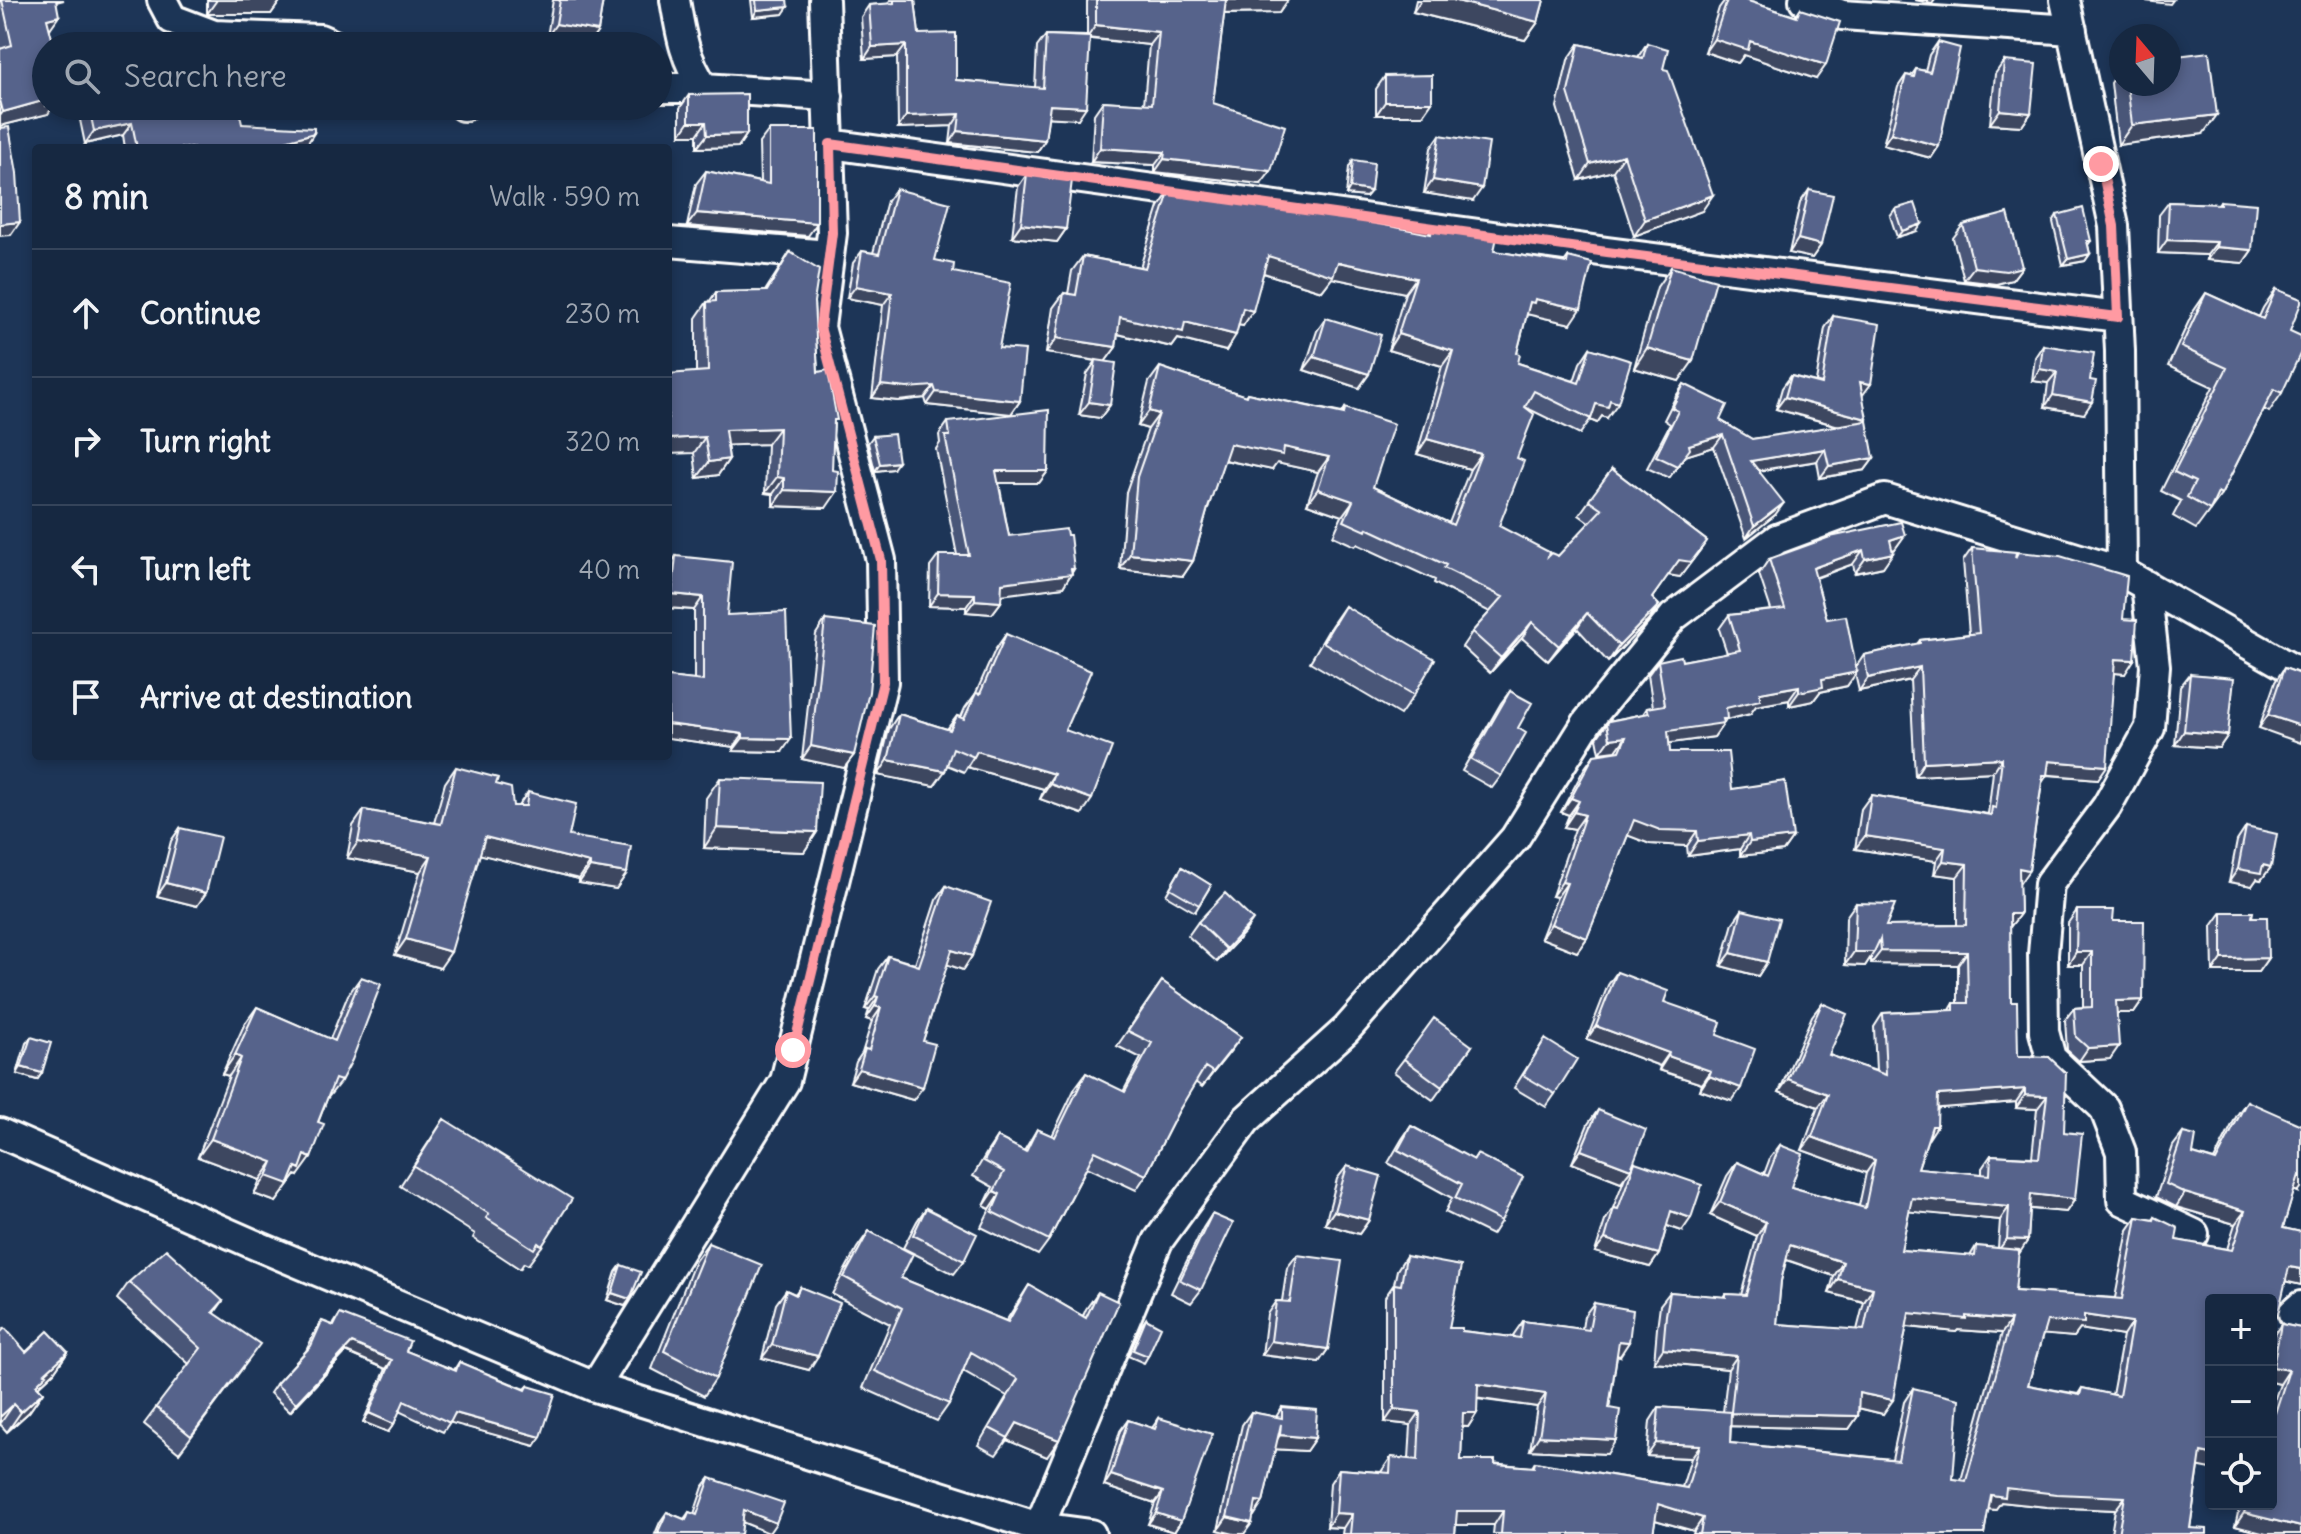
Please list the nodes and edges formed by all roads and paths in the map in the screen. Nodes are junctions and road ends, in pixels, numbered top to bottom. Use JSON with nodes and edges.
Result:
{"nodes":[{"id":1,"x":162,"y":0,"type":"edge"},
{"id":2,"x":675,"y":0,"type":"edge"},
{"id":3,"x":824,"y":0,"type":"edge"},
{"id":4,"x":1804,"y":0,"type":"edge"},
{"id":5,"x":2065,"y":0,"type":"edge"},
{"id":6,"x":2072,"y":30,"type":"junction"},
{"id":7,"x":206,"y":32,"type":"edge"},
{"id":8,"x":672,"y":88,"type":"edge"},
{"id":9,"x":704,"y":88,"type":"junction"},
{"id":10,"x":828,"y":96,"type":"junction"},
{"id":11,"x":830,"y":144,"type":"junction"},
{"id":12,"x":672,"y":242,"type":"edge"},
{"id":13,"x":829,"y":255,"type":"junction"},
{"id":14,"x":2118,"y":317,"type":"junction"},
{"id":15,"x":2134,"y":578,"type":"junction"},
{"id":16,"x":2301,"y":674,"type":"edge"},
{"id":17,"x":0,"y":1133,"type":"edge"},
{"id":18,"x":2194,"y":1234,"type":"dead end"},
{"id":19,"x":2301,"y":1306,"type":"edge"},
{"id":20,"x":2301,"y":1322,"type":"edge"},
{"id":21,"x":595,"y":1387,"type":"junction"},
{"id":22,"x":1039,"y":1527,"type":"junction"},
{"id":23,"x":1077,"y":1533,"type":"edge"}],
"edges":[{"from":1,"to":7,"type":"street"},
{"from":2,"to":9,"type":"street"},
{"from":3,"to":10,"type":"street"},
{"from":4,"to":6,"type":"street"},
{"from":5,"to":6,"type":"street"},
{"from":6,"to":14,"type":"street"},
{"from":8,"to":9,"type":"street"},
{"from":9,"to":10,"type":"street"},
{"from":10,"to":11,"type":"street"},
{"from":11,"to":13,"type":"street"},
{"from":11,"to":14,"type":"street"},
{"from":12,"to":13,"type":"street"},
{"from":13,"to":21,"type":"street"},
{"from":14,"to":15,"type":"street"},
{"from":15,"to":16,"type":"street"},
{"from":15,"to":18,"type":"street"},
{"from":15,"to":22,"type":"street"},
{"from":17,"to":21,"type":"street"},
{"from":19,"to":20,"type":"street"},
{"from":21,"to":22,"type":"street"},
{"from":22,"to":23,"type":"street"}]}
